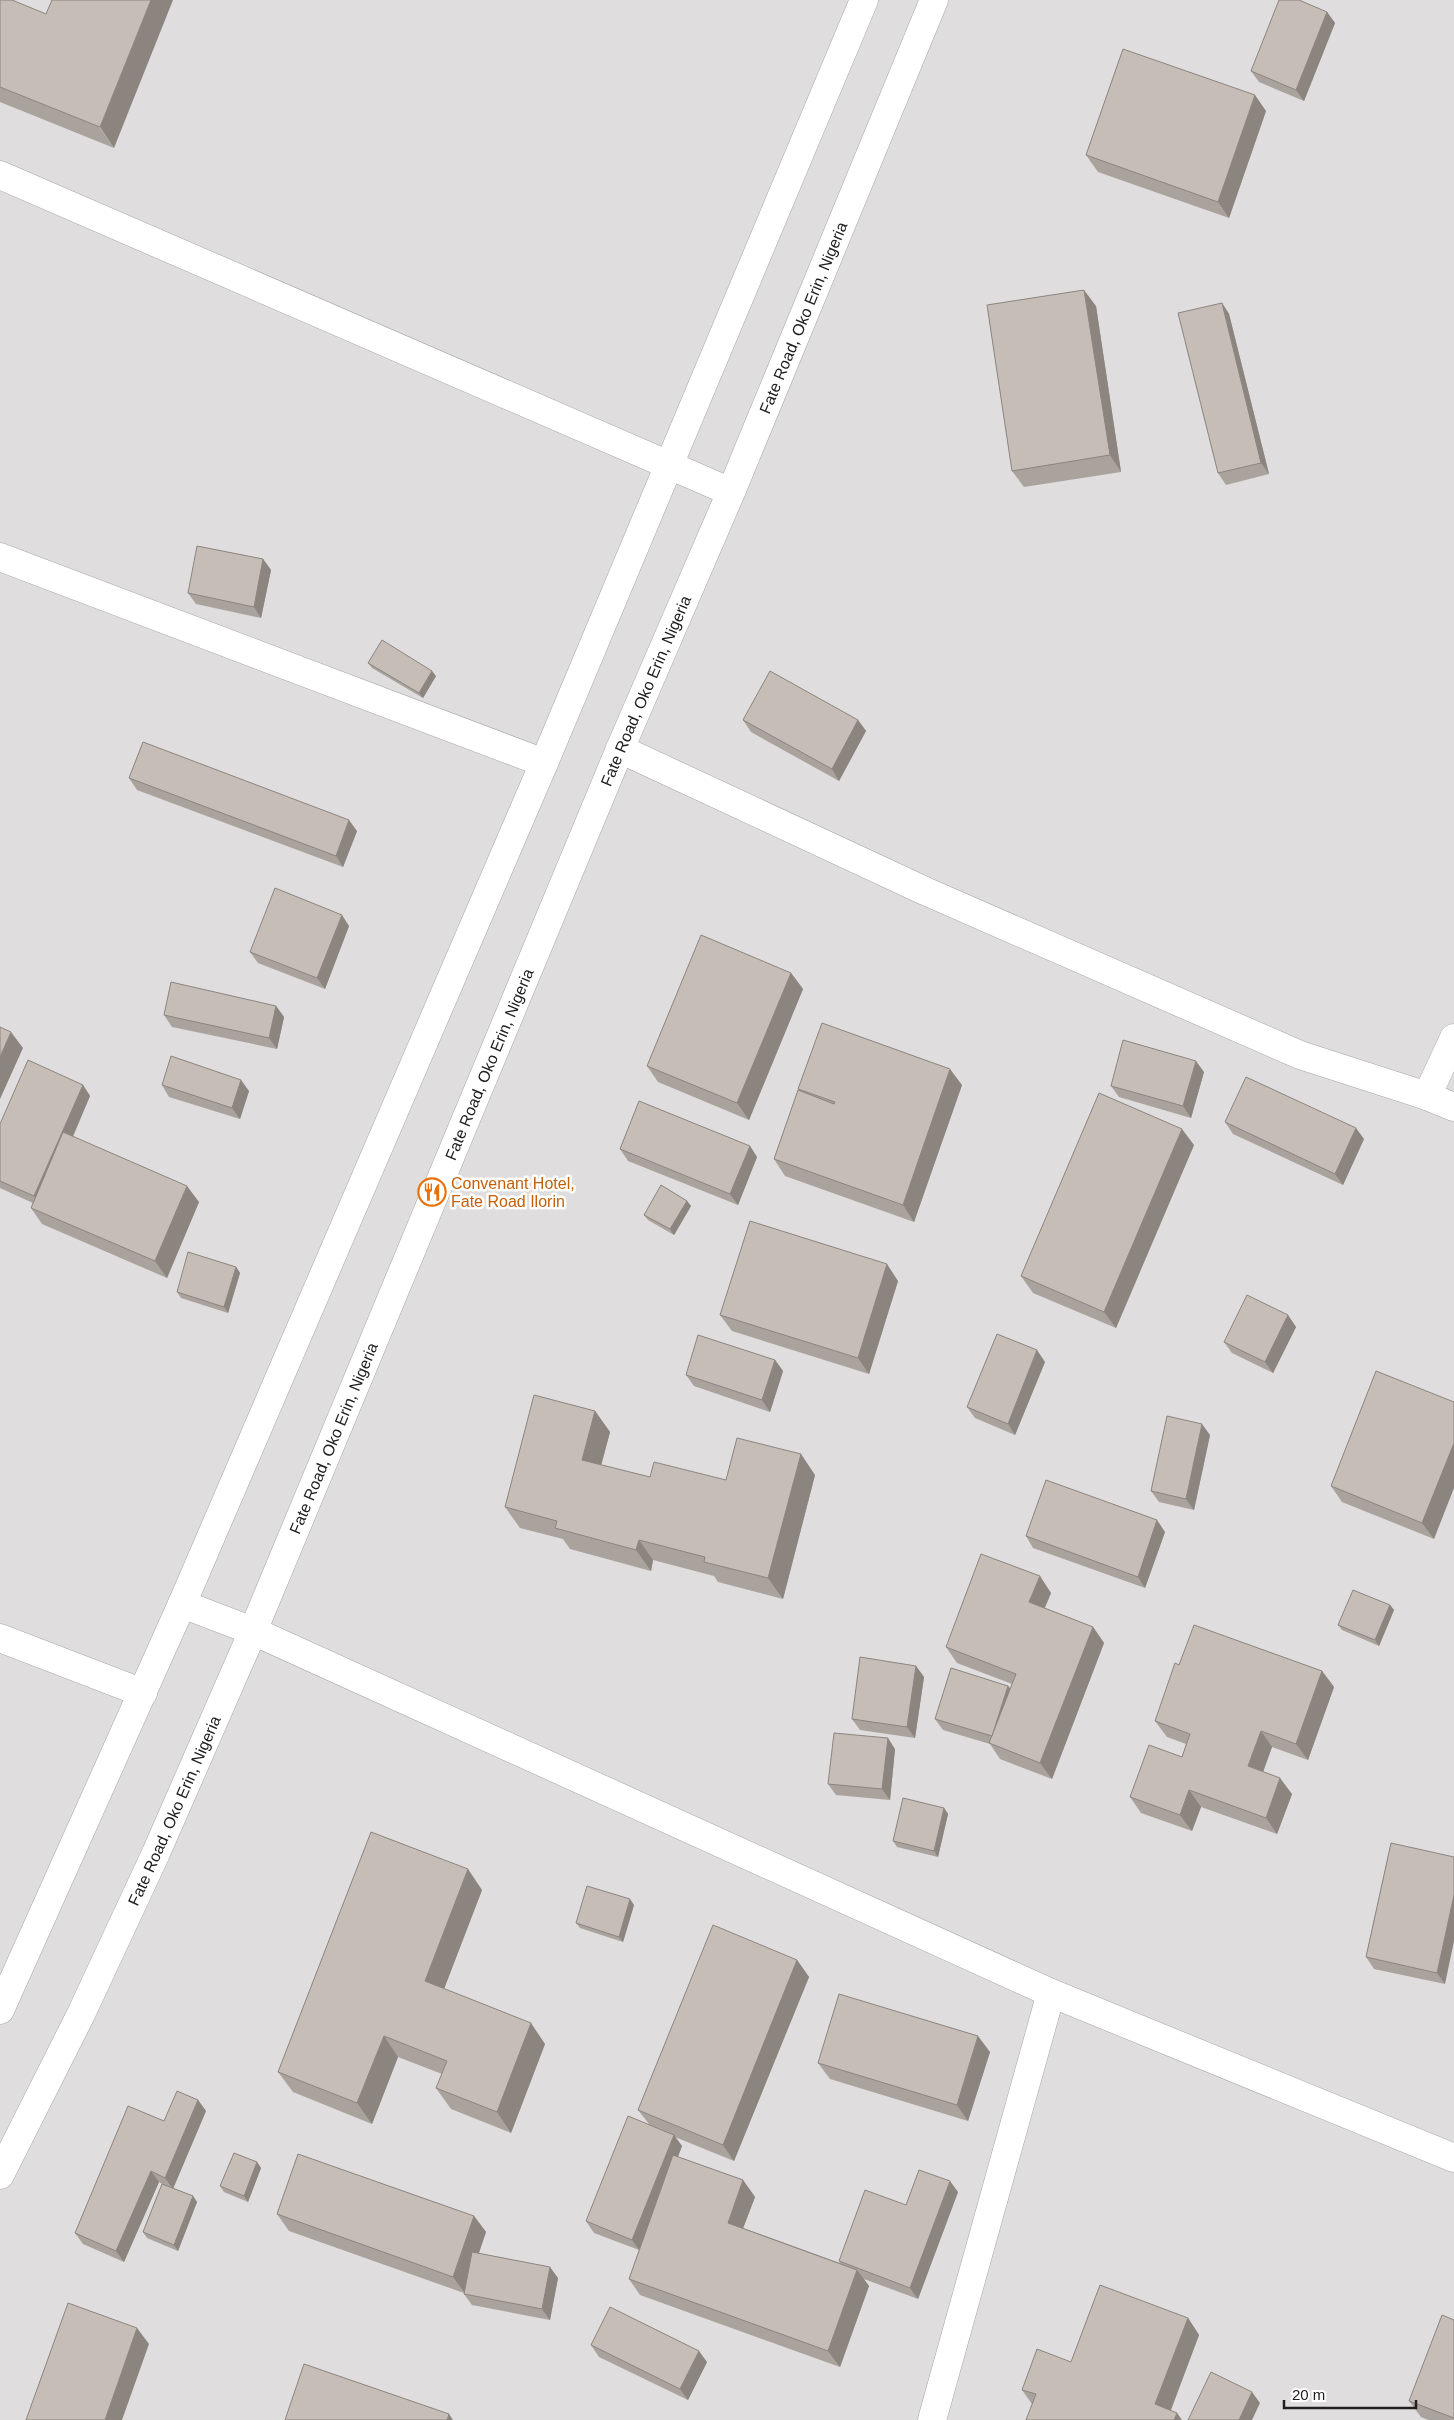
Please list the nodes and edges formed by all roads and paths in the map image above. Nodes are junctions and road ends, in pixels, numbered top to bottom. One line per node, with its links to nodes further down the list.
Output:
1 (864, 0): 4 (street)
2 (934, 0): 5 (street, Fate Road, Oko Erin, Nigeria)
3 (0, 175): 4 (street)
4 (667, 466): 5 (street); 8 (street)
5 (731, 492): 7 (street, Fate Road, Oko Erin, Nigeria)
6 (0, 557): 8 (street)
7 (620, 749): 10 (street); 13 (street, Fate Road, Oko Erin, Nigeria)
8 (544, 763): 12 (street)
9 (1454, 1038): 10 (street)
10 (1427, 1096): 11 (street)
11 (1454, 1107)
12 (182, 1604): 13 (street); 15 (street)
13 (253, 1631): 16 (street); 19 (street, Fate Road, Oko Erin, Nigeria)
14 (0, 1638): 15 (street)
15 (144, 1693): 17 (street)
16 (1051, 1993): 18 (street); 20 (street)
17 (0, 2010)
18 (1454, 2158)
19 (0, 2175)
20 (932, 2420)

